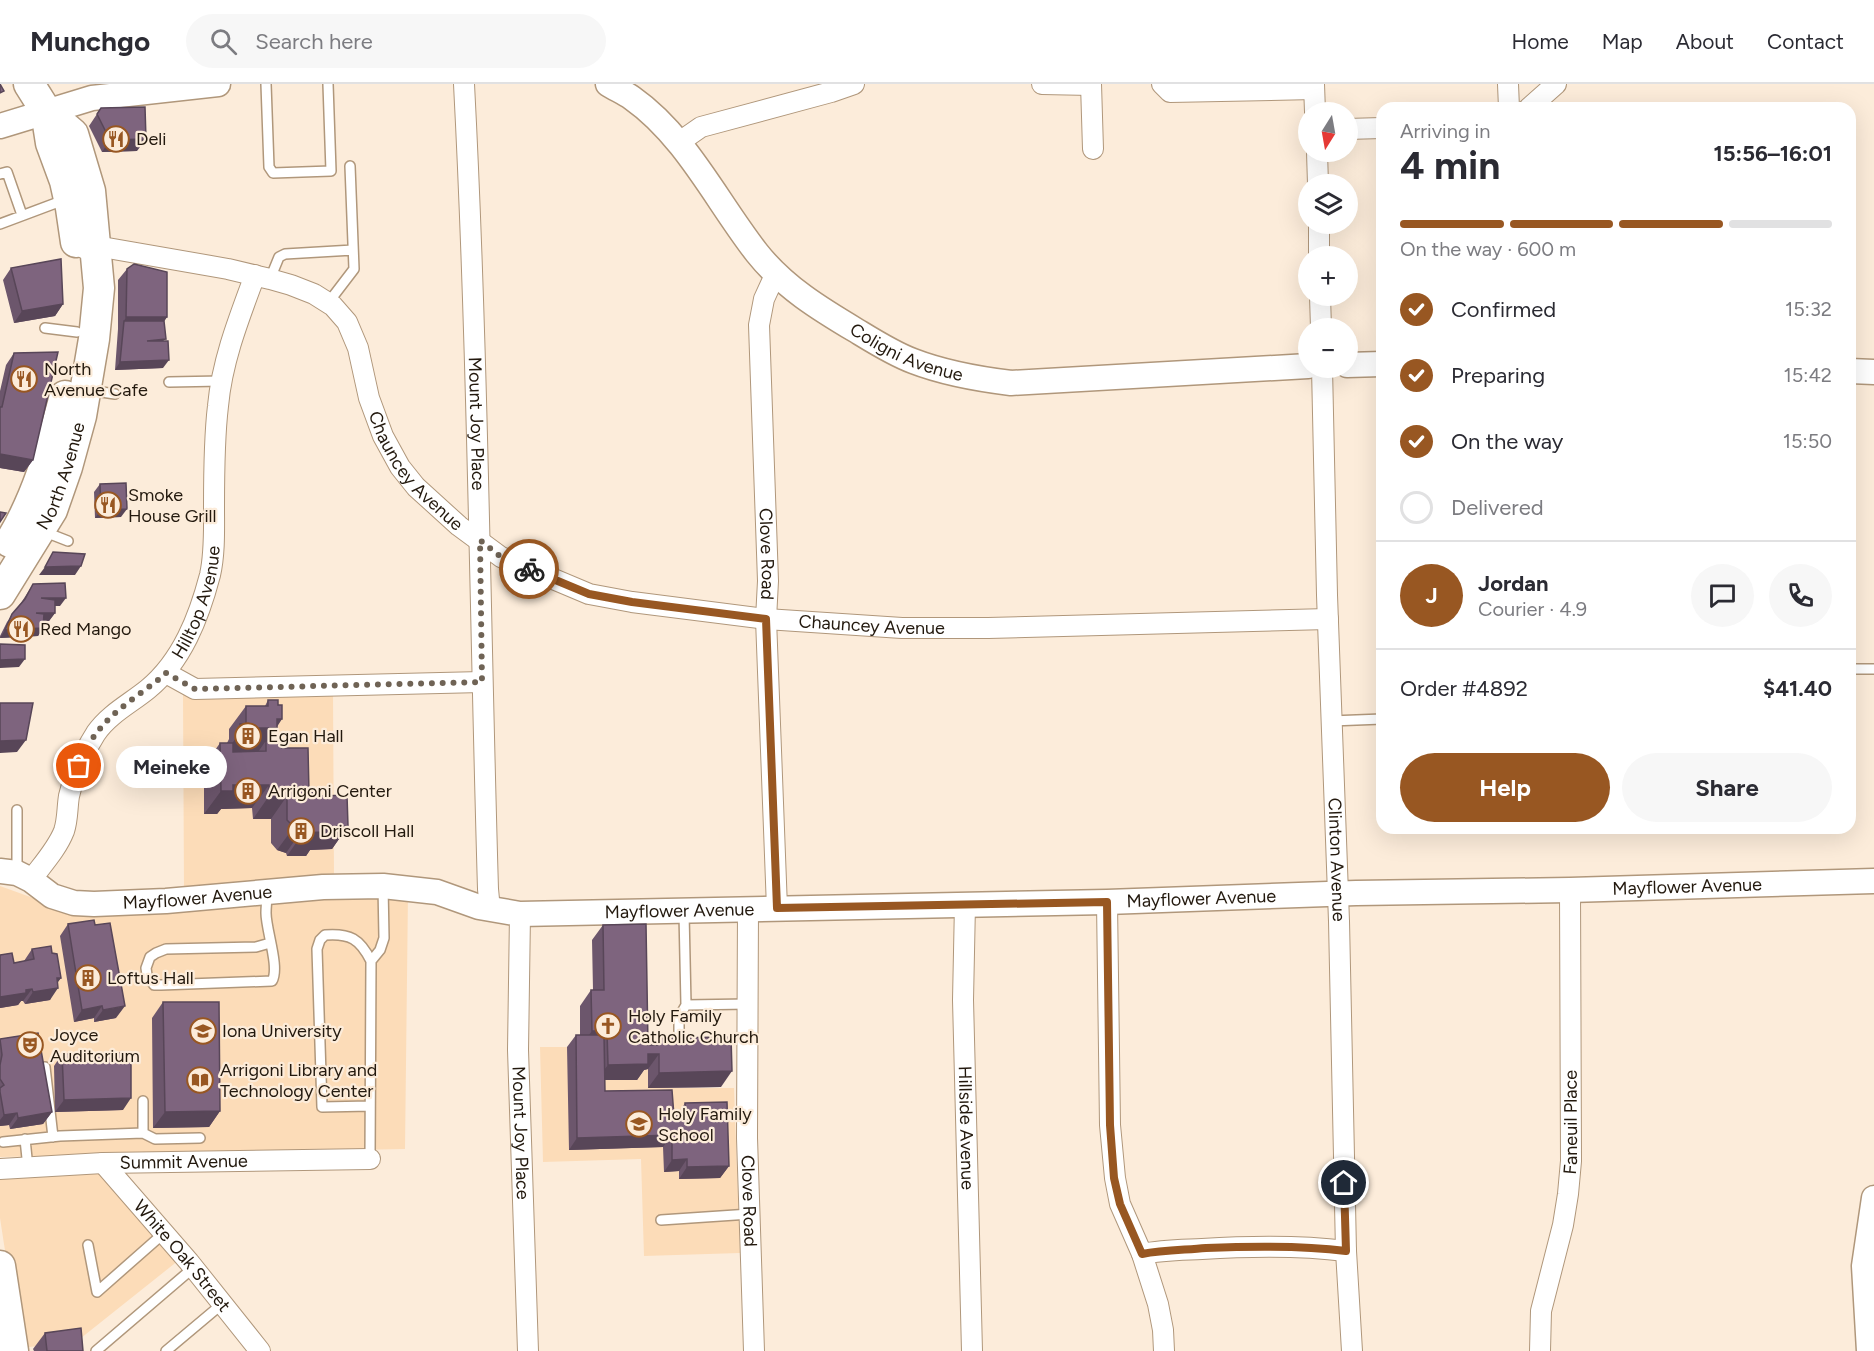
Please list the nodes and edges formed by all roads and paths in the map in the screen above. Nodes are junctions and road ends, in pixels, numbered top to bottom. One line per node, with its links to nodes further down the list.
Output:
1 (29, 84): 18 (main road, North Avenue)
2 (218, 84): 14 (street)
3 (266, 84): 4 (lane)
4 (328, 84)
5 (464, 84): 47 (street, Mount Joy Place)
6 (608, 84): 22 (street, Coligni Avenue)
7 (854, 84): 22 (street)
8 (1042, 84): 9 (street)
9 (1091, 84): 23 (street)
10 (1162, 84): 13 (street)
11 (1508, 84): 16 (street)
12 (1556, 84): 17 (street)
13 (1314, 86): 15 (street)
14 (152, 87): 18 (street)
15 (1315, 102)
16 (1509, 102)
17 (1536, 102)
18 (46, 111): 19 (street); 26 (main road, North Avenue); 29 (main road, North Avenue)
19 (0, 126)
20 (1376, 128): 21 (street)
21 (1358, 129)
22 (678, 143): 31 (street, Coligni Avenue)
23 (1093, 149)
24 (350, 166): 30 (lane)
25 (0, 174): 27 (lane)
26 (69, 198): 27 (lane); 29 (main road, North Avenue)
27 (22, 215): 28 (lane)
28 (0, 224)
29 (86, 247): 32 (street, Chauncey Avenue); 35 (main road, North Avenue); 44 (main road, North Avenue)
30 (353, 250): 32 (lane); 33 (lane)
31 (775, 274): 38 (street, Coligni Avenue); 51 (street, Clove Road)
32 (262, 277): 33 (street, Chauncey Avenue); 42 (street, Hilltop Avenue)
33 (328, 303): 47 (street, Chauncey Avenue)
34 (45, 328): 35 (lane)
35 (77, 332): 49 (main road, North Avenue)
36 (1376, 364): 37 (street)
37 (1358, 365)
38 (1298, 367)
39 (1856, 371): 40 (street)
40 (1874, 372)
41 (1322, 378): 52 (street, Clinton Avenue)
42 (222, 381): 43 (lane); 55 (street, Hilltop Avenue)
43 (170, 382)
44 (85, 389): 45 (lane); 46 (main road, North Avenue)
45 (115, 394)
46 (40, 530): 48 (lane); 50 (main road, North Avenue)
47 (480, 540): 51 (street, Chauncey Avenue); 56 (street, Mount Joy Place)
48 (68, 541)
49 (0, 558)
50 (0, 594)
51 (766, 619): 52 (street, Chauncey Avenue); 68 (street, Clove Road)
52 (1328, 619): 58 (street, Clinton Avenue)
53 (1856, 669): 54 (lane)
54 (1874, 669)
55 (166, 673): 56 (street); 60 (street, Hilltop Avenue)
56 (482, 682): 70 (street, Mount Joy Place)
57 (1376, 719): 58 (lane)
58 (1331, 721): 65 (street, Clinton Avenue)
59 (17, 810): 60 (lane)
60 (16, 875): 64 (street, Mayflower Avenue)
61 (1874, 881): 63 (street, Mayflower Avenue)
62 (383, 886): 64 (street, Mayflower Avenue); 70 (street, Mayflower Avenue); 74 (lane)
63 (1570, 890): 65 (street, Mayflower Avenue); 109 (street, Faneuil Place)
64 (267, 891): 73 (lane)
65 (1338, 893): 66 (street, Mayflower Avenue); 95 (street, Clinton Avenue)
66 (1107, 902): 67 (street, Mayflower Avenue); 96 (street)
67 (965, 904): 68 (street, Mayflower Avenue); 106 (street, Hillside Avenue)
68 (777, 908): 69 (street, Mayflower Avenue)
69 (748, 909): 71 (street, Mayflower Avenue); 75 (street, Clove Road)
70 (490, 910): 72 (street, Mayflower Avenue)
71 (684, 910): 72 (street, Mayflower Avenue); 76 (lane)
72 (520, 914): 104 (street, Mount Joy Place)
73 (270, 943): 73 (lane)
74 (371, 961): 80 (lane); 80 (lane)
75 (748, 1004): 76 (lane); 91 (street, Clove Road)
76 (686, 1005): 77 (lane)
77 (678, 1037)
78 (45, 1068): 82 (lane)
79 (143, 1101): 81 (lane)
80 (370, 1106): 86 (lane)
81 (143, 1133): 82 (lane); 83 (lane)
82 (53, 1137): 84 (lane)
83 (200, 1138)
84 (25, 1140): 85 (lane); 88 (lane)
85 (3, 1142)
86 (370, 1159): 87 (street, Summit Avenue)
87 (102, 1163): 88 (street, Summit Avenue); 93 (street, White Oak Street)
88 (28, 1168): 89 (street, Summit Avenue)
89 (0, 1169)
90 (1874, 1198): 110 (street)
91 (750, 1214): 92 (lane); 105 (street, Clove Road)
92 (661, 1220)
93 (164, 1233): 94 (lane); 98 (street, White Oak Street)
94 (88, 1245)
95 (1346, 1251): 96 (street); 108 (street, Clinton Avenue)
96 (1142, 1254): 107 (street)
97 (0, 1266): 100 (main road)
98 (193, 1268): 99 (street, White Oak Street); 101 (lane)
99 (222, 1304): 102 (lane); 103 (street, White Oak Street)
100 (13, 1351)
101 (96, 1351)
102 (166, 1351)
103 (260, 1351)
104 (528, 1351)
105 (754, 1351)
106 (972, 1351)
107 (1164, 1351)
108 (1352, 1351)
109 (1540, 1351)
110 (1869, 1351)

